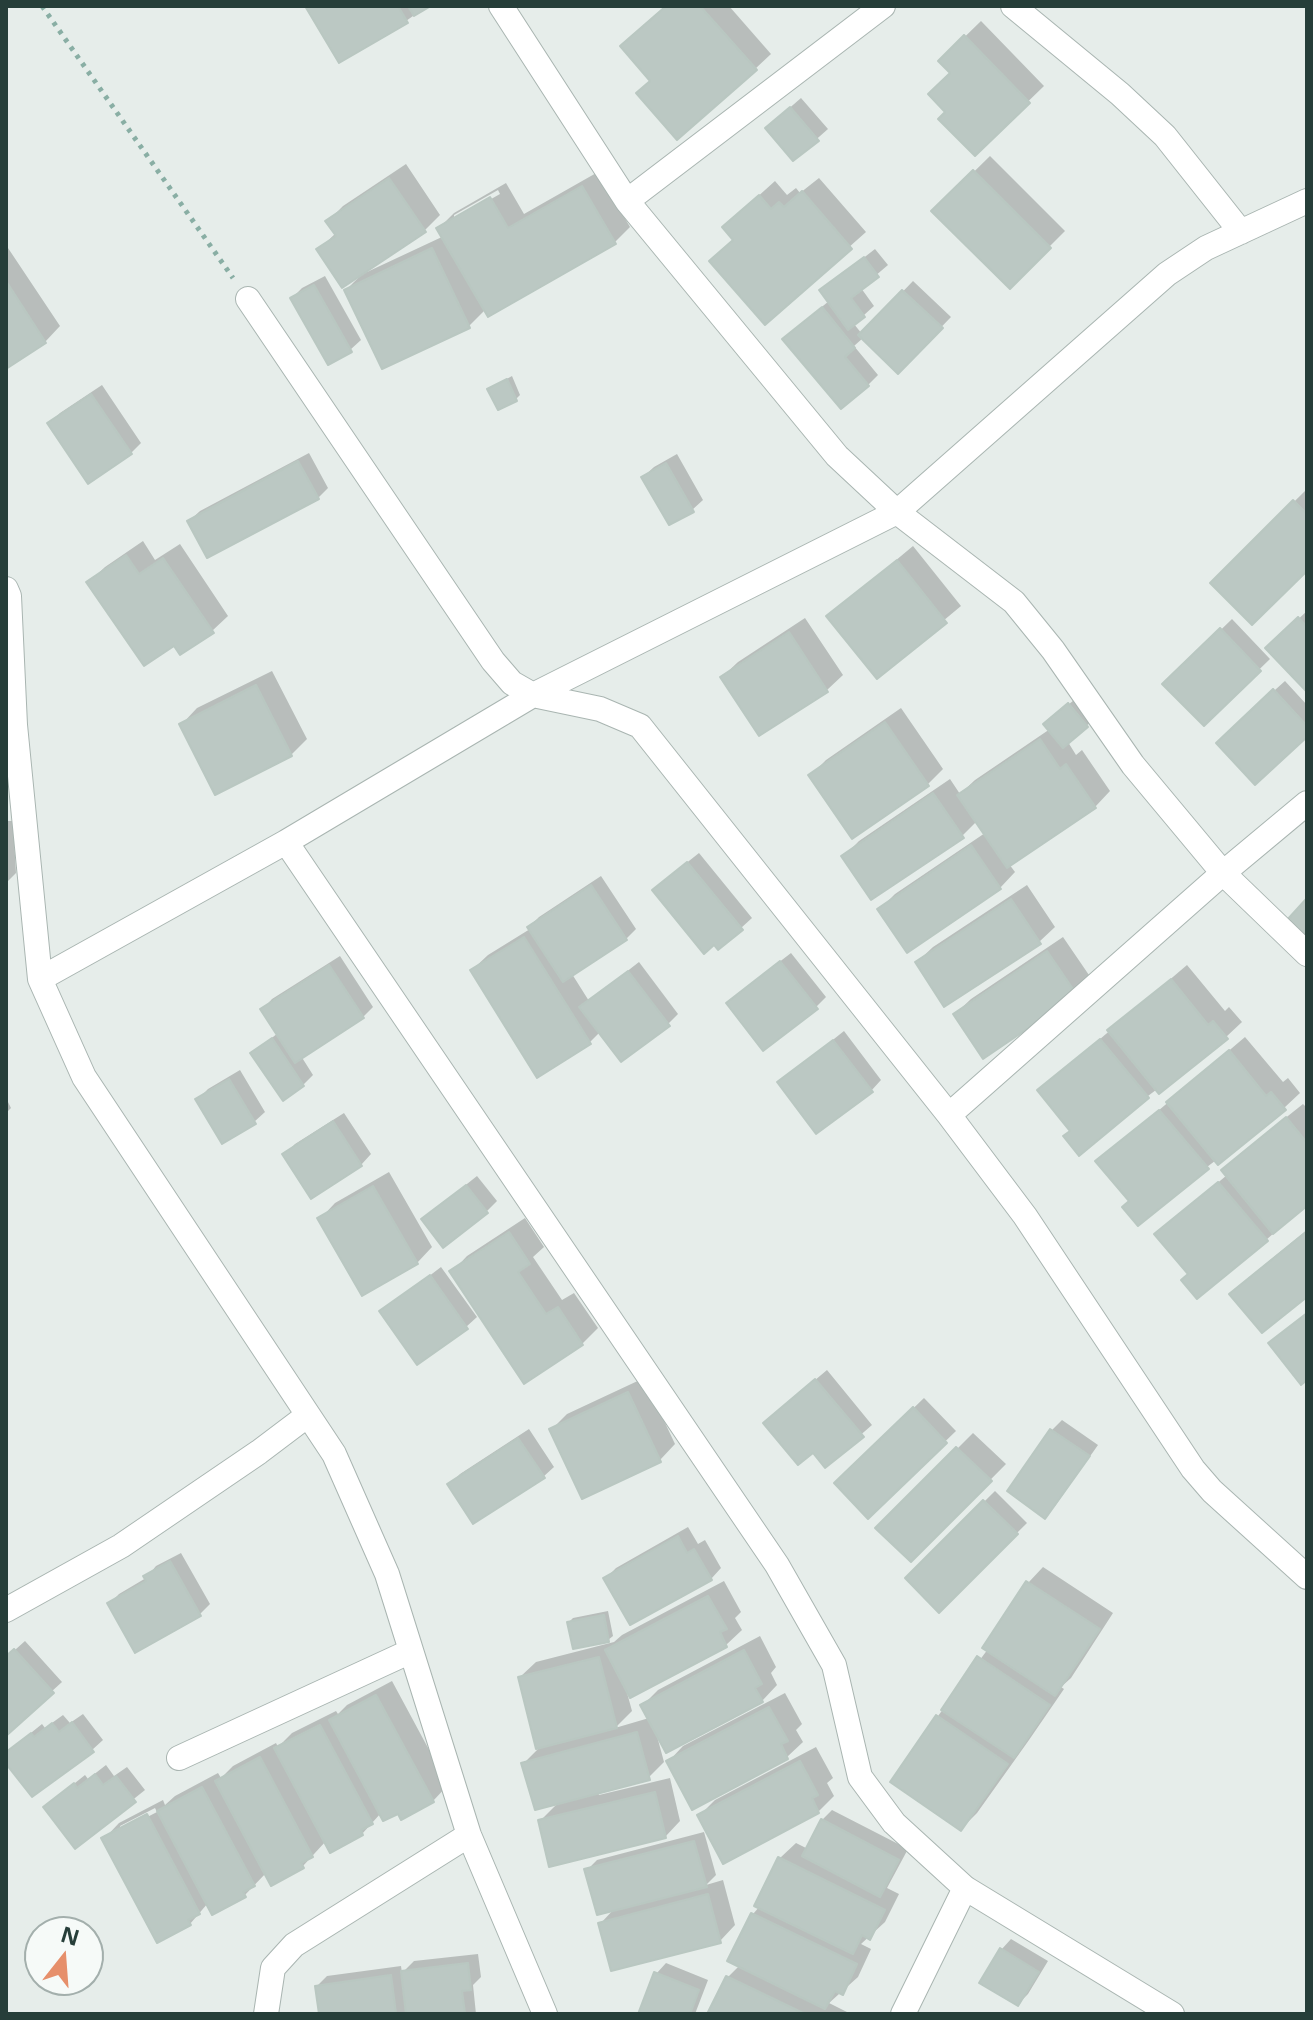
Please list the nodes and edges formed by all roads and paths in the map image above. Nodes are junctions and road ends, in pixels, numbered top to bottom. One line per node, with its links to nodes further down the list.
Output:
1 (42, 6): 8 (path)
2 (501, 6): 5 (street)
3 (883, 6): 5 (street)
4 (1013, 6): 7 (street)
5 (627, 201): 9 (street)
6 (1307, 201): 7 (street)
7 (1241, 232): 9 (street)
8 (248, 299): 11 (street)
9 (897, 512): 11 (street); 14 (street)
10 (6, 589): 16 (street)
11 (533, 695): 13 (street); 17 (street)
12 (1307, 803): 14 (street)
13 (286, 842): 16 (street); 24 (street)
14 (1223, 873): 15 (street); 17 (street)
15 (1307, 954)
16 (40, 979): 18 (street)
17 (949, 1115): 19 (street)
18 (308, 1415): 20 (street); 21 (street)
19 (1307, 1577)
20 (6, 1610)
21 (411, 1651): 22 (street); 23 (street)
22 (179, 1758)
23 (469, 1835): 25 (street); 26 (street)
24 (965, 1888): 27 (street); 28 (street)
25 (266, 2014)
26 (545, 2014)
27 (903, 2014)
28 (1172, 2014)

